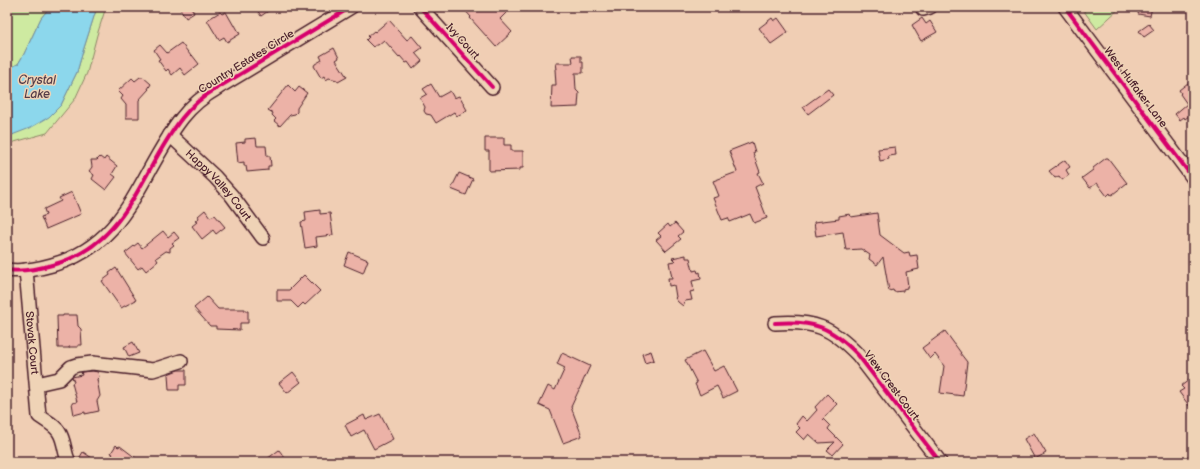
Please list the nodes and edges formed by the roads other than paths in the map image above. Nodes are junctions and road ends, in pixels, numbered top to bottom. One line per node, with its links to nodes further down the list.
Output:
1 (351, 7): 5 (street, Country Estates Circle)
2 (420, 7): 4 (street, Ivy Court)
3 (1065, 7): 6 (street, West Huffaker Lane)
4 (492, 87)
5 (170, 135): 7 (street, Happy Valley Court); 9 (street, Country Estates Circle)
6 (1193, 178)
7 (263, 238)
8 (7, 270): 9 (street, Country Estates Circle)
9 (26, 270): 12 (street, Stovak Court)
10 (775, 323): 14 (street, View Crest Court)
11 (181, 361): 12 (street)
12 (36, 384): 13 (street, Stovak Court)
13 (69, 462)
14 (940, 462)

